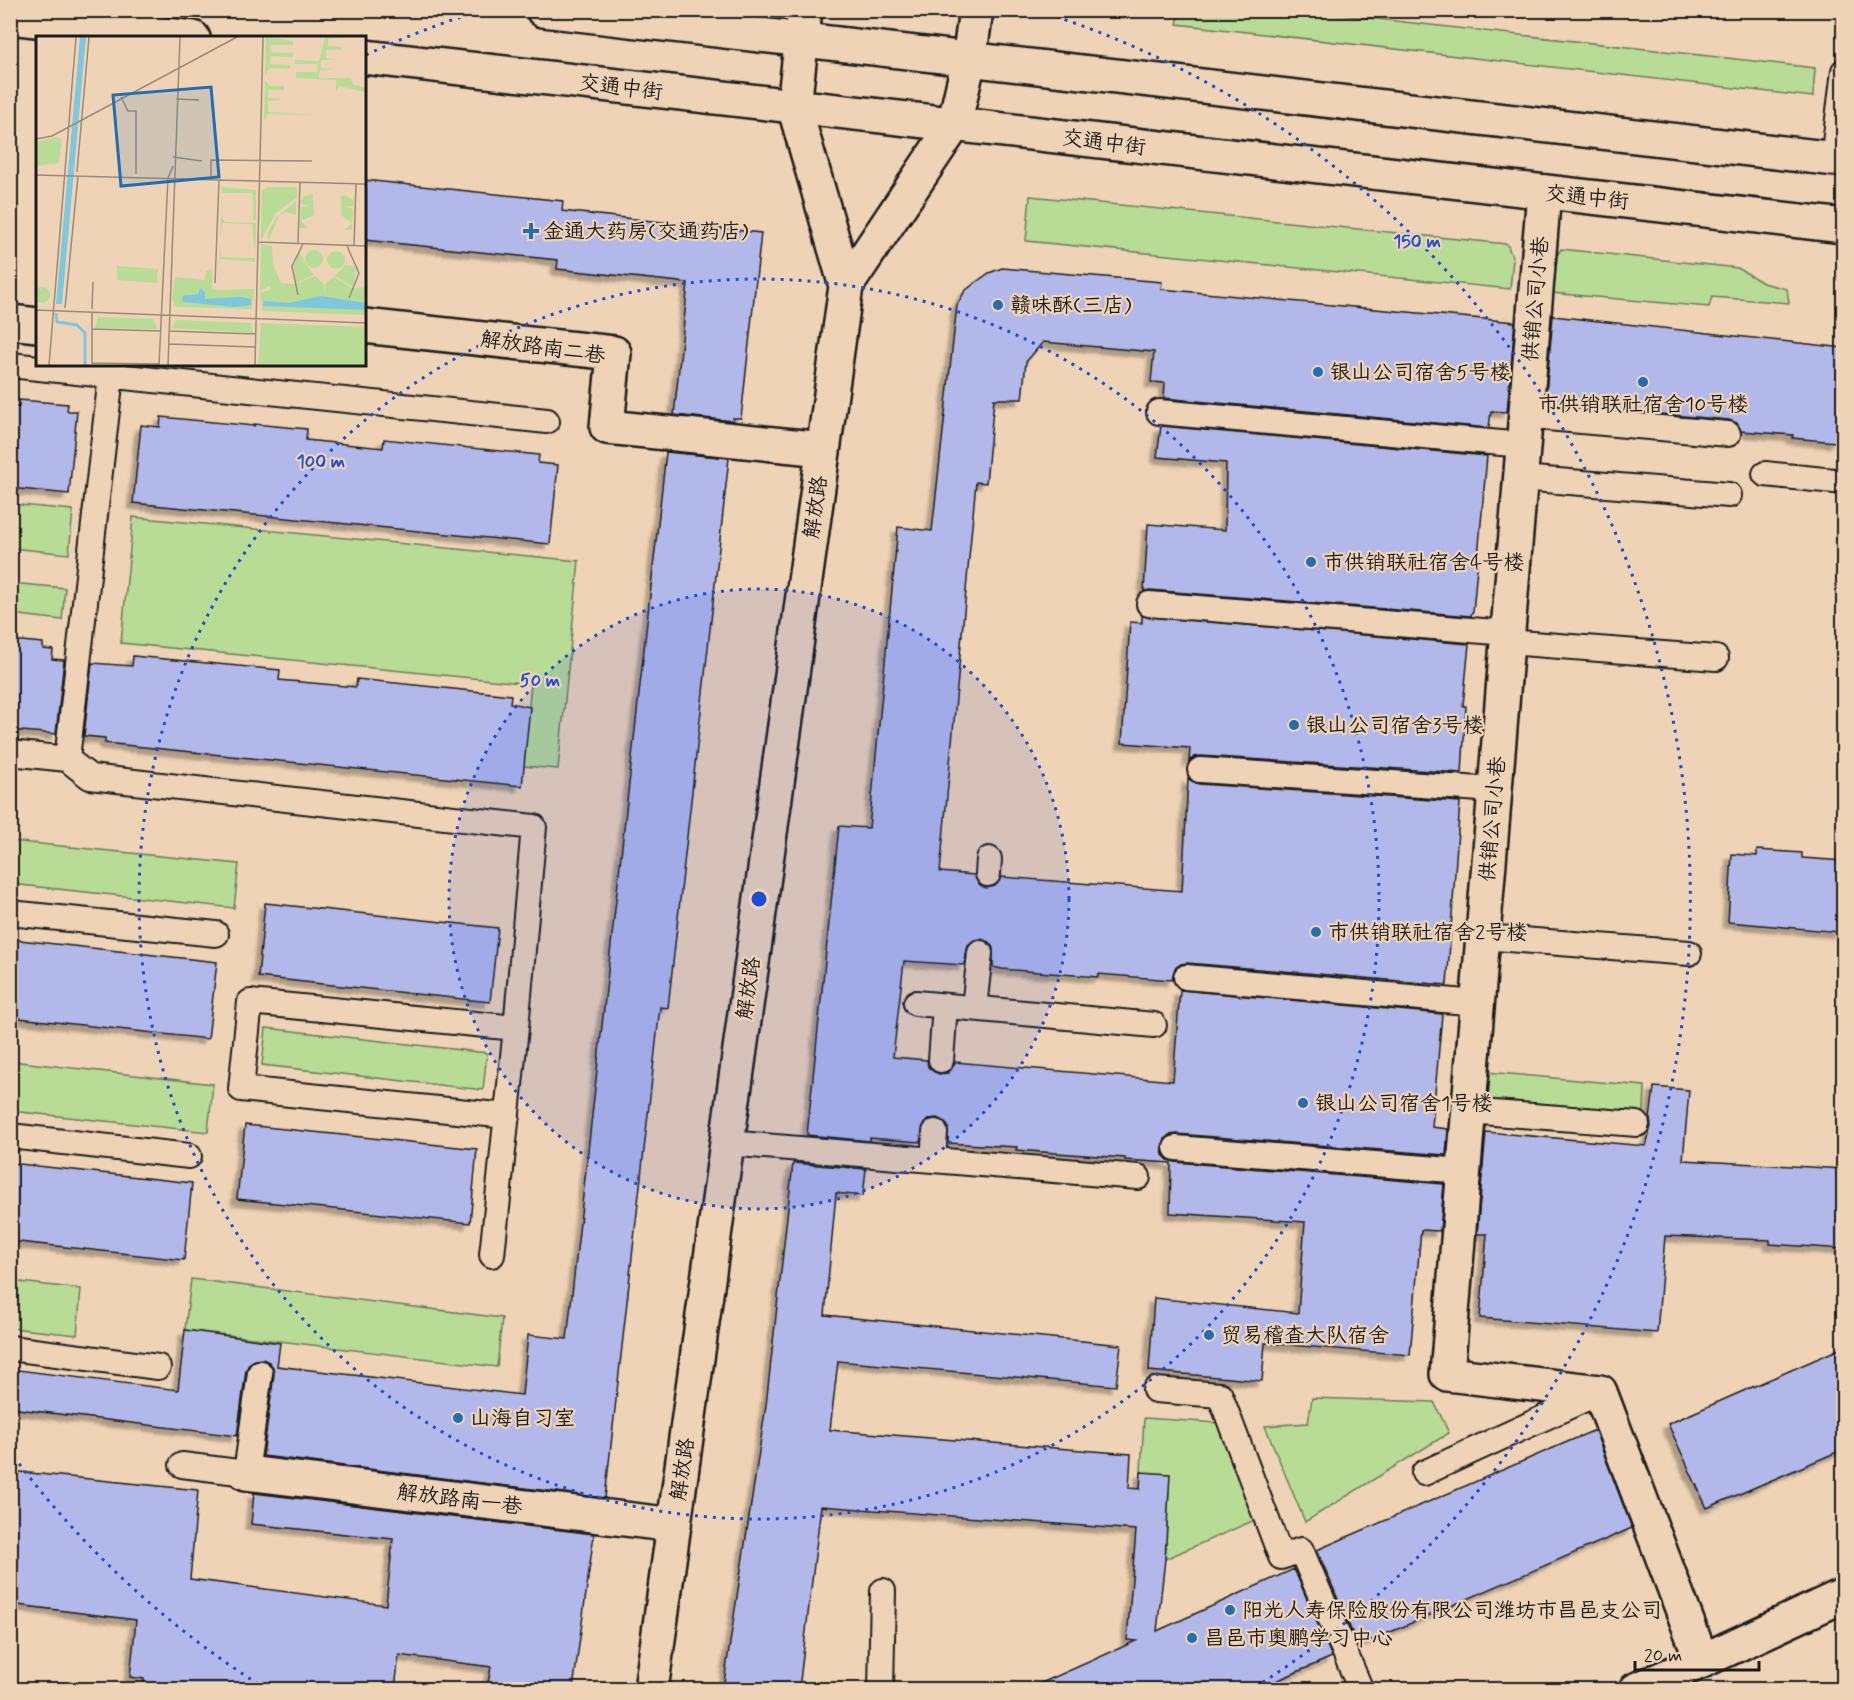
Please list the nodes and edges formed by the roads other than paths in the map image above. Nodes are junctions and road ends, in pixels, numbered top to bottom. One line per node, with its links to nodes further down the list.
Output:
1 (543, 10): 4 (street)
2 (976, 10): 7 (street, 解放路)
3 (10, 17): 5 (street)
4 (803, 25): 7 (street); 9 (street, 解放路)
5 (160, 36)
6 (366, 57): 9 (street, 交通中街)
7 (969, 60): 10 (street, 解放路); 11 (street)
8 (1844, 72): 11 (lane)
9 (794, 106): 10 (street, 交通中街); 14 (street, 解放路)
10 (954, 124): 12 (street, 交通中街); 14 (street, 解放路)
11 (1838, 159)
12 (1544, 192): 13 (street, 交通中街); 22 (street, 供销公司小巷)
13 (1844, 226)
14 (846, 286): 24 (street, 解放路)
15 (10, 322): 16 (street)
16 (36, 325)
17 (366, 326): 24 (street, 解放路南二巷)
18 (10, 365): 19 (lane)
19 (113, 370): 21 (lane); 33 (lane)
20 (1159, 412): 22 (lane)
21 (547, 421)
22 (1524, 431): 23 (lane); 26 (street, 供销公司小巷)
23 (1728, 434)
24 (823, 449): 54 (street, 解放路)
25 (1765, 474): 27 (lane)
26 (1521, 478): 28 (lane); 30 (street, 供销公司小巷)
27 (1844, 482)
28 (1729, 495)
29 (1149, 604): 30 (lane)
30 (1508, 637): 31 (lane); 35 (street, 供销公司小巷)
31 (1716, 658)
32 (10, 753): 33 (lane)
33 (67, 759): 47 (lane)
34 (1200, 770): 35 (lane)
35 (1495, 790): 38 (street, 供销公司小巷)
36 (10, 913): 37 (lane)
37 (216, 934)
38 (1483, 937): 40 (lane); 42 (street, 供销公司小巷)
39 (980, 953): 45 (lane)
40 (1689, 953)
41 (1186, 977): 42 (lane)
42 (1478, 1002): 49 (street, 供销公司小巷)
43 (916, 1003): 44 (lane)
44 (945, 1006): 45 (lane); 48 (lane)
45 (974, 1008): 46 (lane)
46 (1154, 1025)
47 (516, 1028): 50 (lane); 50 (lane)
48 (941, 1060)
49 (1468, 1111): 51 (lane); 58 (street, 供销公司小巷)
50 (507, 1116): 60 (lane)
51 (1637, 1124)
52 (935, 1132): 57 (lane)
53 (10, 1136): 56 (lane)
54 (727, 1143): 57 (lane); 69 (street, 解放路)
55 (1176, 1148): 58 (lane)
56 (189, 1156)
57 (933, 1160): 59 (lane)
58 (1463, 1171): 65 (street, 供销公司小巷)
59 (1138, 1177)
60 (492, 1255)
61 (10, 1348): 62 (lane)
62 (159, 1367)
63 (260, 1373): 67 (lane)
64 (1155, 1390): 75 (lane)
65 (1600, 1392): 68 (lane); 72 (street)
66 (182, 1465): 67 (lane)
67 (246, 1473): 69 (street, 解放路南一巷)
68 (1424, 1473)
69 (674, 1525): 73 (street, 解放路)
70 (883, 1591): 74 (lane)
71 (1844, 1595): 72 (street)
72 (1702, 1661): 76 (street)
73 (651, 1689)
74 (881, 1689)
75 (1361, 1689)
76 (1636, 1689)

